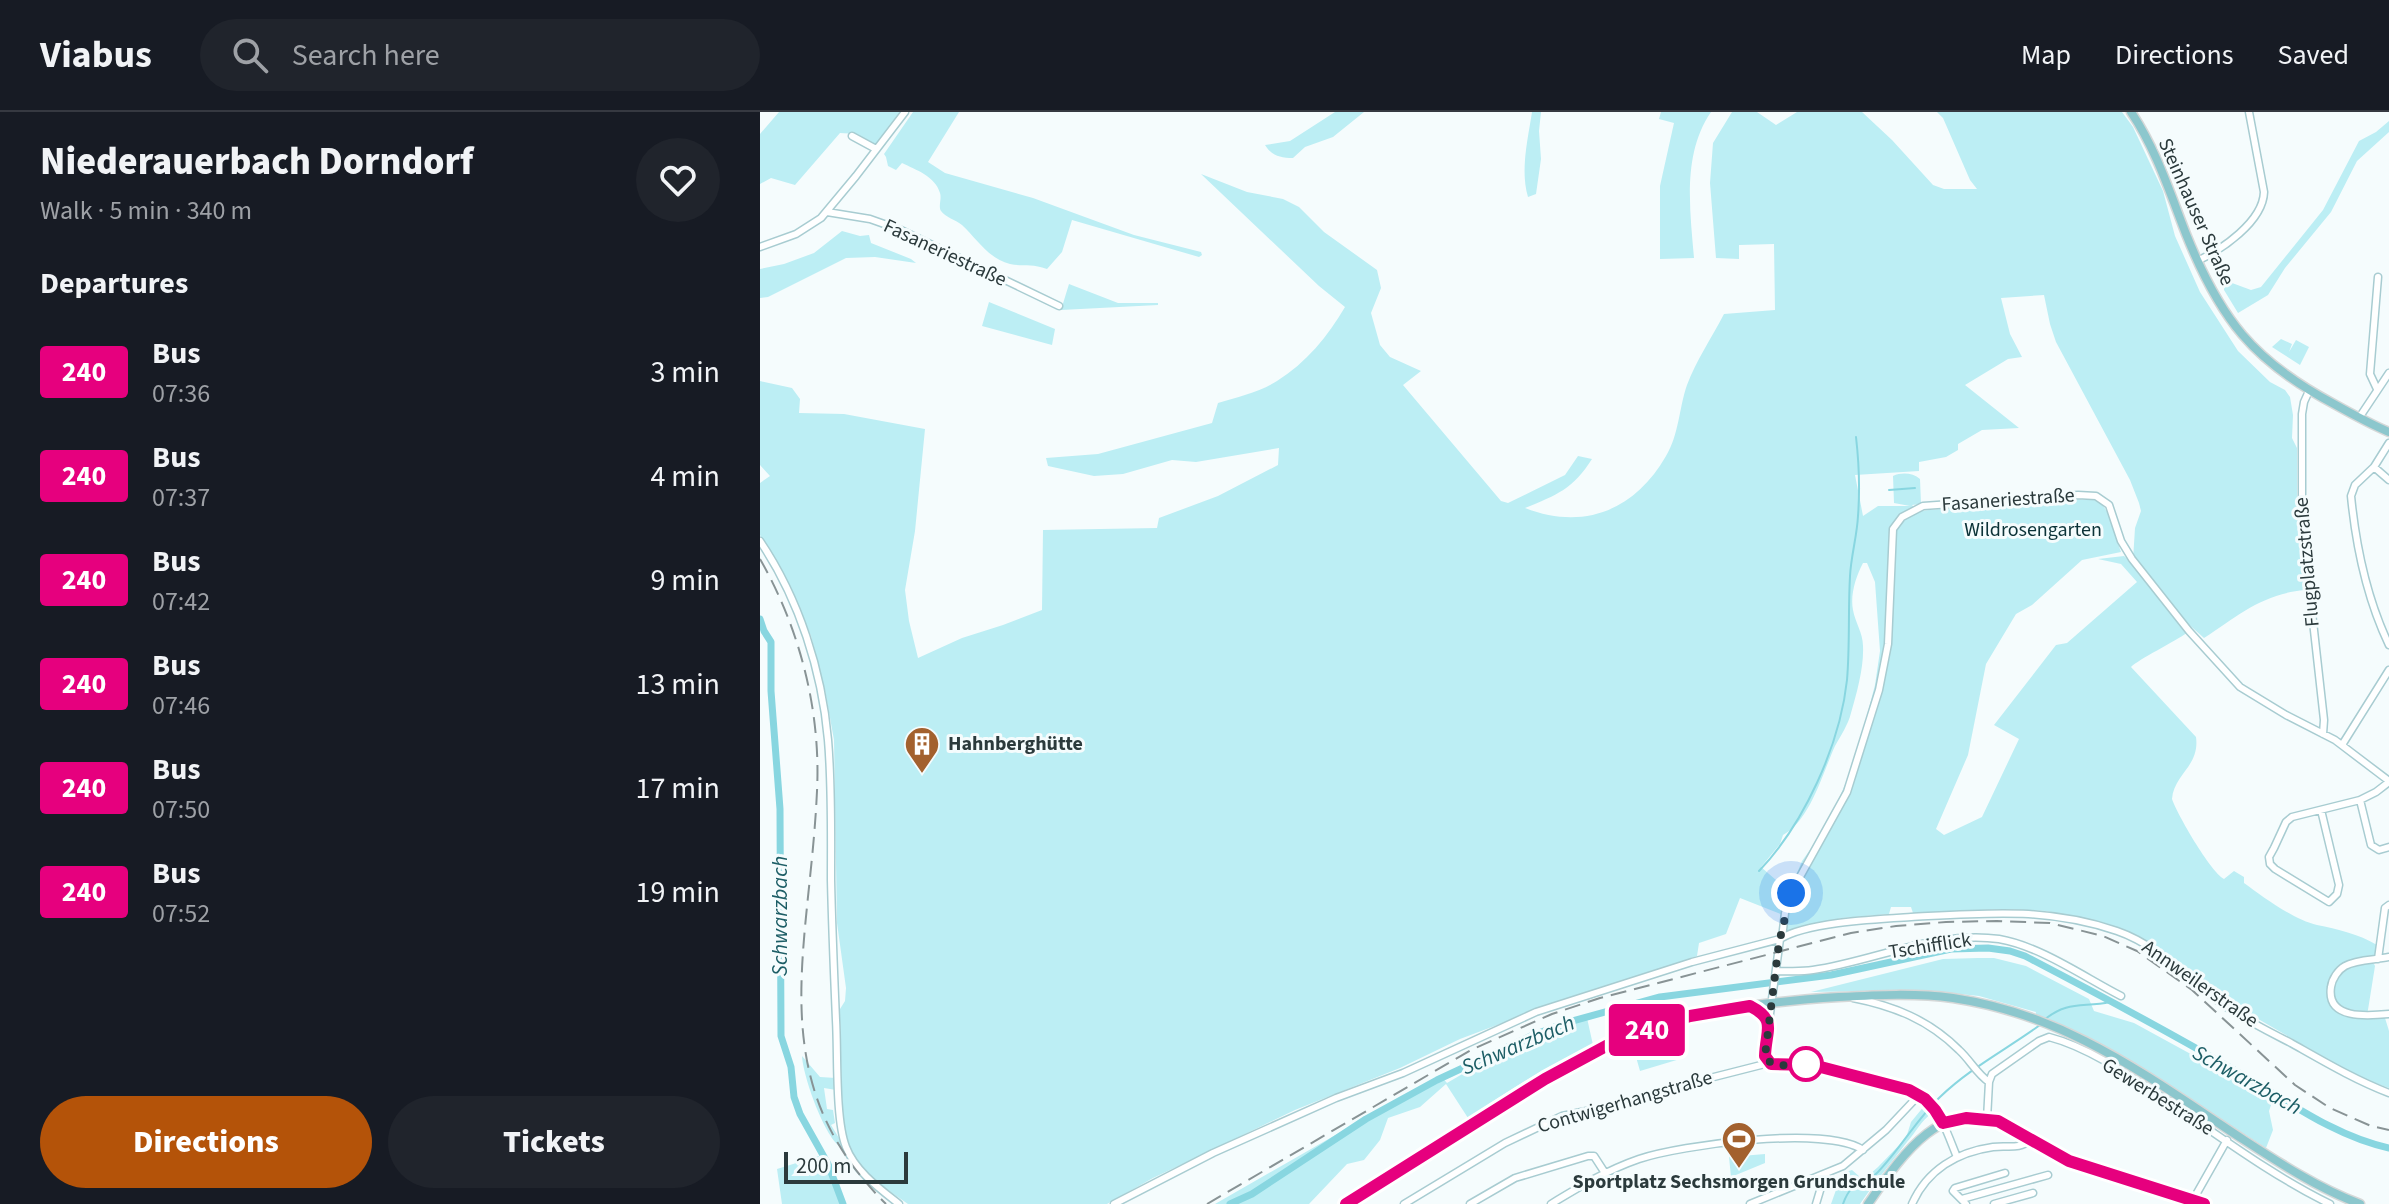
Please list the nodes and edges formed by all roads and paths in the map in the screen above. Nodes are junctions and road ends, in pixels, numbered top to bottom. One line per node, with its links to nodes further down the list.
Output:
1 (905, 112): 5 (street)
2 (2131, 112): 8 (main road, Steinhauser Straße)
3 (2249, 112): 8 (street)
4 (852, 136): 5 (street)
5 (876, 149): 6 (street)
6 (827, 212): 7 (street); 10 (street, Fasaneriestraße)
7 (760, 247)
8 (2197, 261): 13 (main road, Steinhauser Straße)
9 (2378, 277): 12 (street)
10 (1059, 306)
11 (2389, 373): 12 (street)
12 (2377, 389): 14 (street)
13 (2309, 391): 14 (main road, Steinhauser Straße); 22 (street, Flugplatzstraße)
14 (2359, 418): 15 (main road, Steinhauser Straße)
15 (2389, 432)
16 (2389, 443): 17 (street)
17 (2374, 467): 18 (street); 20 (street)
18 (2389, 480)
19 (760, 541): 57 (street)
20 (2388, 642)
21 (2389, 670): 23 (street)
22 (2323, 734): 23 (street, Fasaneriestraße); 30 (street, Fasaneriestraße)
23 (2342, 745): 24 (street, Fasaneriestraße)
24 (2389, 781): 25 (street)
25 (2360, 800): 26 (street); 27 (street)
26 (2321, 810): 26 (street)
27 (2389, 847)
28 (2389, 905): 32 (street)
29 (1903, 917): 30 (street, Tschifflick); 42 (street, Annweilerstraße)
30 (1781, 938): 33 (street); 58 (street, Tschifflick)
31 (2389, 957): 32 (street)
32 (2378, 959): 38 (street)
33 (1776, 973): 34 (street, Tschifflick); 36 (street)
34 (2121, 996)
35 (1844, 997): 36 (main road); 41 (street); 70 (main road)
36 (1772, 1002): 37 (main road); 39 (street)
37 (1750, 1006): 39 (main road); 59 (main road)
38 (2389, 1014)
39 (1769, 1021): 40 (street)
40 (1767, 1061): 43 (street); 60 (street, Contwigerhangstraße)
41 (1989, 1082): 44 (street); 47 (street, Gewerbestraße)
42 (2389, 1093)
43 (1920, 1094): 45 (street); 48 (street)
44 (1987, 1119): 45 (main road); 46 (main road)
45 (1943, 1123): 49 (street); 65 (main road)
46 (2030, 1140): 49 (street); 55 (main road)
47 (2227, 1140): 55 (street); 69 (street, Gewerbestraße)
48 (1863, 1150): 50 (street); 52 (street)
49 (1957, 1157): 66 (street)
50 (1605, 1173): 61 (street); 62 (street)
51 (2005, 1173): 56 (street)
52 (1825, 1174): 63 (street); 64 (street)
53 (2048, 1175): 56 (street)
54 (2033, 1193): 67 (street)
55 (2193, 1200): 68 (main road)
56 (1964, 1201)
57 (899, 1204)
58 (1114, 1204)
59 (1346, 1204)
60 (1404, 1204)
61 (1470, 1204)
62 (1551, 1204)
63 (1750, 1204)
64 (1816, 1204)
65 (1868, 1204)
66 (1912, 1204)
67 (1994, 1204)
68 (2204, 1204)
69 (2330, 1204)
70 (2360, 1204)

